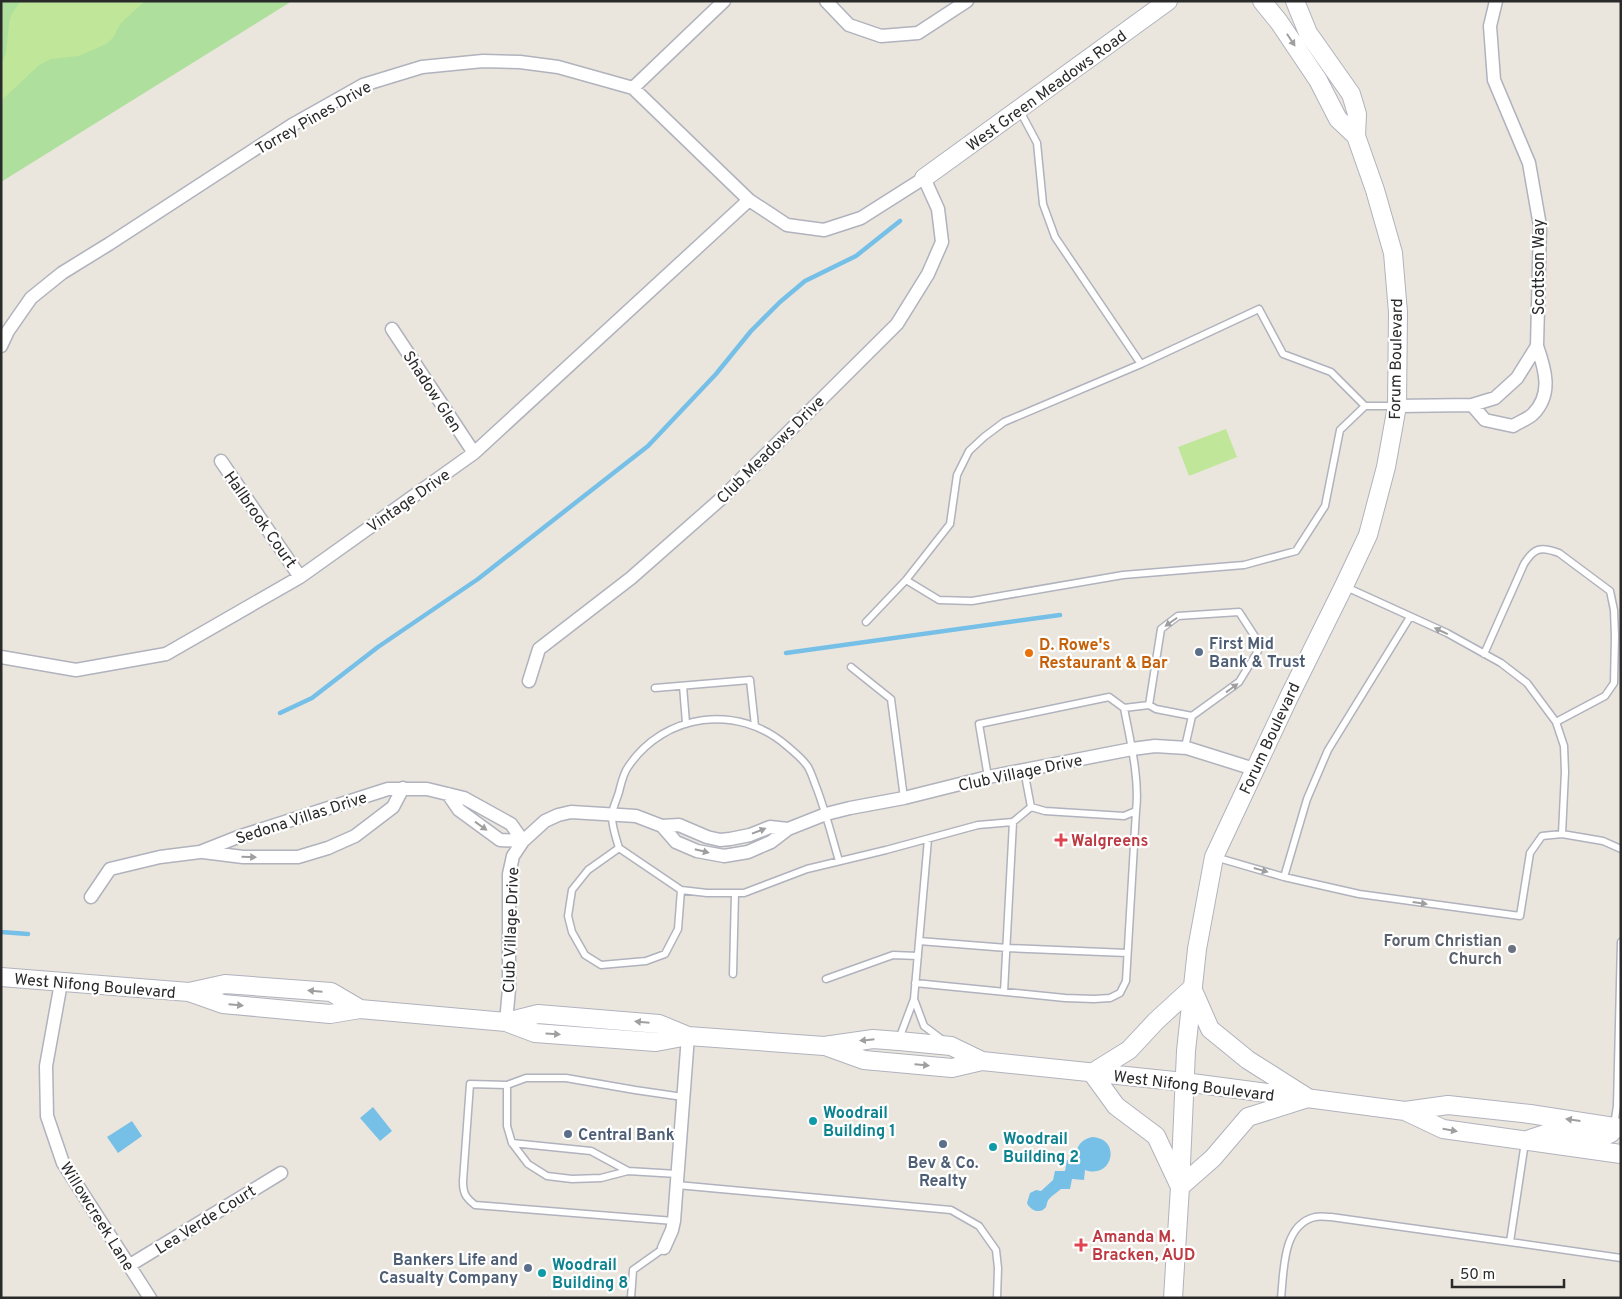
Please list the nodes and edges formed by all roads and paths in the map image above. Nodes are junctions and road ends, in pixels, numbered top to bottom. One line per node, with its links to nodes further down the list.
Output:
1 (724, 1): 8 (street)
2 (826, 1): 3 (street)
3 (967, 1)
4 (1168, 1): 9 (main road, West Green Meadows Road)
5 (1262, 1): 10 (main road, Forum Boulevard, one-way to 10)
6 (1295, 1): 10 (main road, Forum Boulevard)
7 (1496, 1): 15 (street, Scottson Way)
8 (633, 88): 12 (street, Torrey Pines Drive); 14 (street, Torrey Pines Drive)
9 (1019, 110): 11 (main road, West Green Meadows Road); 16 (lane)
10 (1356, 136): 19 (main road, Forum Boulevard)
11 (924, 178): 12 (street, Torrey Pines Drive); 30 (street, Club Meadows Drive)
12 (749, 200): 20 (street, Vintage Drive)
13 (392, 329): 20 (street, Shadow Glen)
14 (1, 346)
15 (1537, 346): 17 (street); 17 (street)
16 (1142, 364): 18 (lane); 23 (lane)
17 (1472, 405): 19 (street)
18 (1365, 406): 19 (lane); 23 (lane)
19 (1397, 406): 24 (main road, Forum Boulevard)
20 (474, 453): 22 (street, Vintage Drive)
21 (221, 461): 22 (street, Hallbrook Court)
22 (300, 577): 28 (street, Vintage Drive)
23 (906, 580): 26 (lane)
24 (1344, 586): 25 (lane); 41 (main road, Forum Boulevard)
25 (1410, 617): 27 (lane, one-way to 25); 60 (lane)
26 (866, 622)
27 (1484, 654): 37 (lane); 37 (lane)
28 (1, 657)
29 (851, 667): 46 (lane)
30 (530, 681)
31 (683, 686): 32 (lane); 36 (lane); 38 (lane)
32 (655, 688)
33 (1149, 705): 34 (lane); 35 (lane); 35 (lane, one-way to 33)
34 (1124, 708): 40 (lane); 43 (lane)
35 (1192, 716): 39 (lane)
36 (686, 722): 38 (lane); 50 (lane)
37 (1556, 722): 52 (lane)
38 (756, 726): 49 (lane)
39 (1186, 747): 40 (street, Club Village Drive); 41 (street, Club Village Drive)
40 (1132, 748): 42 (street, Club Village Drive); 48 (lane)
41 (1254, 769): 58 (main road, Forum Boulevard)
42 (1024, 770): 43 (street, Club Village Drive); 47 (lane)
43 (988, 777): 46 (street, Club Village Drive)
44 (403, 788): 45 (street, Sedona Villas Drive); 57 (street, Sedona Villas Drive); 57 (street, Sedona Villas Drive, one-way to 44)
45 (448, 794): 54 (street, Sedona Villas Drive); 54 (street, one-way to 54)
46 (904, 798): 49 (street, Club Village Drive)
47 (1031, 807): 48 (lane); 51 (lane)
48 (1136, 811): 67 (lane)
49 (826, 814): 50 (street, Club Village Drive, one-way to 49); 59 (lane)
50 (612, 815): 54 (street, Club Village Drive); 55 (lane)
51 (1013, 822): 53 (lane); 66 (lane)
52 (1562, 834): 56 (lane); 60 (lane, one-way to 52)
53 (928, 839): 59 (lane); 64 (lane)
54 (523, 841): 77 (street, Club Village Drive)
55 (619, 848): 61 (lane); 61 (lane)
56 (1621, 849)
57 (200, 852): 63 (street, Sedona Villas Drive)
58 (1214, 857): 60 (lane, one-way to 60); 74 (main road, Forum Boulevard)
59 (839, 861): 62 (lane)
60 (1284, 877)
61 (681, 890): 62 (lane)
62 (735, 893): 69 (lane)
63 (92, 897)
64 (919, 941): 66 (lane); 68 (lane)
65 (1621, 942): 89 (lane)
66 (1007, 948): 67 (lane); 75 (lane)
67 (1127, 953): 75 (lane)
68 (918, 956): 71 (lane); 73 (lane)
69 (733, 974)
70 (1, 977): 72 (main road, West Nifong Boulevard)
71 (826, 979)
72 (60, 983): 77 (main road, West Nifong Boulevard); 101 (street, Willowcreek Lane)
73 (915, 983): 75 (lane); 76 (lane)
74 (1192, 988): 83 (main road); 84 (main road, Forum Boulevard); 87 (main road)
75 (1004, 992)
76 (914, 999): 79 (lane); 81 (lane)
77 (506, 1022): 78 (main road, West Nifong Boulevard)
78 (688, 1036): 80 (main road, West Nifong Boulevard); 86 (street)
79 (899, 1041): 80 (main road, West Nifong Boulevard, one-way to 80); 81 (main road, West Nifong Boulevard)
80 (824, 1046): 82 (main road, West Nifong Boulevard, one-way to 82)
81 (951, 1046): 82 (main road, West Nifong Boulevard)
82 (982, 1061): 83 (main road, West Nifong Boulevard)
83 (1092, 1073): 84 (main road, West Nifong Boulevard); 96 (main road)
84 (1184, 1082): 87 (main road, West Nifong Boulevard); 96 (main road, Forum Boulevard)
85 (507, 1085): 86 (lane); 91 (lane); 97 (lane)
86 (682, 1097): 95 (street)
87 (1308, 1098): 88 (main road, West Nifong Boulevard); 96 (main road)
88 (1405, 1111): 89 (main road, West Nifong Boulevard, one-way to 88); 90 (main road, West Nifong Boulevard, one-way to 90)
89 (1617, 1127): 90 (main road)
90 (1525, 1141): 92 (main road, West Nifong Boulevard); 98 (lane)
91 (512, 1143): 93 (lane); 93 (lane)
92 (1621, 1154)
93 (628, 1170): 95 (lane)
94 (280, 1173): 101 (street, Lea Verde Court)
95 (677, 1179): 97 (street); 104 (lane)
96 (1180, 1187): 105 (main road, Forum Boulevard)
97 (674, 1221): 99 (street)
98 (1510, 1242): 100 (lane); 106 (lane)
99 (664, 1248): 103 (lane)
100 (1621, 1258)
101 (130, 1265): 102 (street, Willowcreek Lane)
102 (150, 1298)
103 (631, 1298)
104 (997, 1298)
105 (1173, 1298)
106 (1281, 1298)

